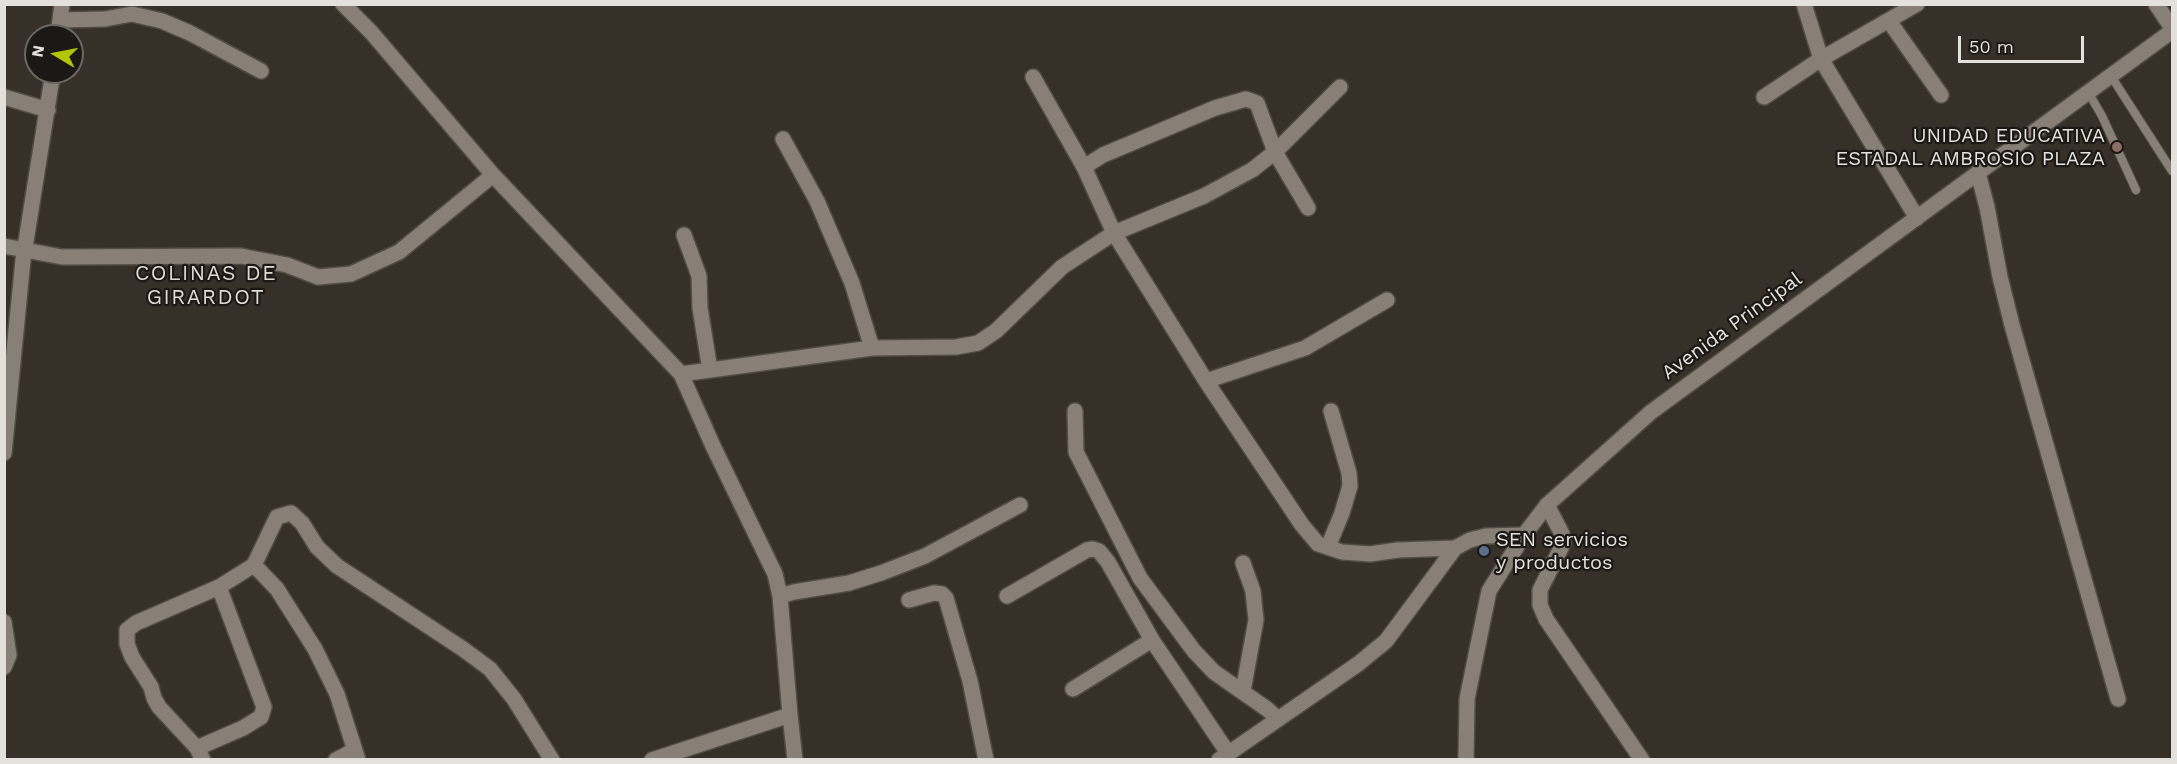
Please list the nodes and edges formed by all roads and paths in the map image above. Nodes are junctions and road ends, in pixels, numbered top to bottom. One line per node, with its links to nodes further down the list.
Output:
1 (62, 4): 6 (street)
2 (343, 4): 26 (street)
3 (1804, 4): 10 (street)
4 (1917, 4): 7 (street)
5 (2156, 4): 9 (street)
6 (60, 20): 8 (street); 11 (street)
7 (1889, 21): 10 (street); 17 (street)
8 (60, 24)
9 (2172, 29): 12 (street, Avenida Principal)
10 (1821, 58): 19 (street); 29 (street)
11 (261, 70)
12 (2111, 76): 16 (street, Avenida Principal); 24 (lane)
13 (1033, 77): 23 (street)
14 (51, 84): 20 (street)
15 (1341, 87): 22 (street)
16 (2088, 92): 25 (street, Avenida Principal); 27 (lane)
17 (1941, 95)
18 (4, 97): 20 (street)
19 (1764, 97)
20 (48, 110): 33 (street)
21 (783, 139): 36 (street)
22 (1275, 152): 23 (street); 28 (street); 30 (street)
23 (1084, 167): 30 (street)
24 (2172, 171)
25 (1978, 173): 29 (street, Avenida Principal); 59 (street)
26 (493, 175): 33 (street); 38 (street)
27 (2136, 190)
28 (1308, 208)
29 (1917, 218): 44 (street, Avenida Principal)
30 (1114, 233): 36 (street); 39 (street)
31 (684, 235): 37 (street)
32 (4, 246): 33 (street)
33 (25, 250): 35 (street)
34 (1387, 300): 39 (street)
35 (10, 334): 42 (street)
36 (872, 348): 37 (street)
37 (710, 370): 38 (street)
38 (681, 374): 51 (street)
39 (1206, 381): 46 (street)
40 (1075, 411): 58 (street)
41 (1331, 411): 46 (street)
42 (4, 453)
43 (1020, 505): 51 (street)
44 (1547, 505): 45 (street, Avenida Principal); 71 (street)
45 (1524, 535): 47 (street); 70 (street, Avenida Principal)
46 (1328, 547): 47 (street)
47 (1455, 548): 61 (street)
48 (1243, 563): 58 (street)
49 (254, 565): 50 (street); 63 (street); 66 (street)
50 (219, 587): 62 (street); 62 (street)
51 (780, 596): 60 (street)
52 (1007, 596): 55 (street)
53 (909, 600): 69 (street)
54 (4, 622): 56 (street)
55 (1152, 640): 57 (street); 64 (street)
56 (4, 667)
57 (1073, 689)
58 (1244, 691): 61 (street)
59 (2118, 699)
60 (790, 715): 67 (street); 68 (street)
61 (1277, 718): 64 (street)
62 (200, 754)
63 (356, 755): 65 (street)
64 (1223, 756)
65 (336, 759)
66 (552, 759)
67 (652, 759)
68 (795, 759)
69 (986, 759)
70 (1466, 759)
71 (1642, 759)

